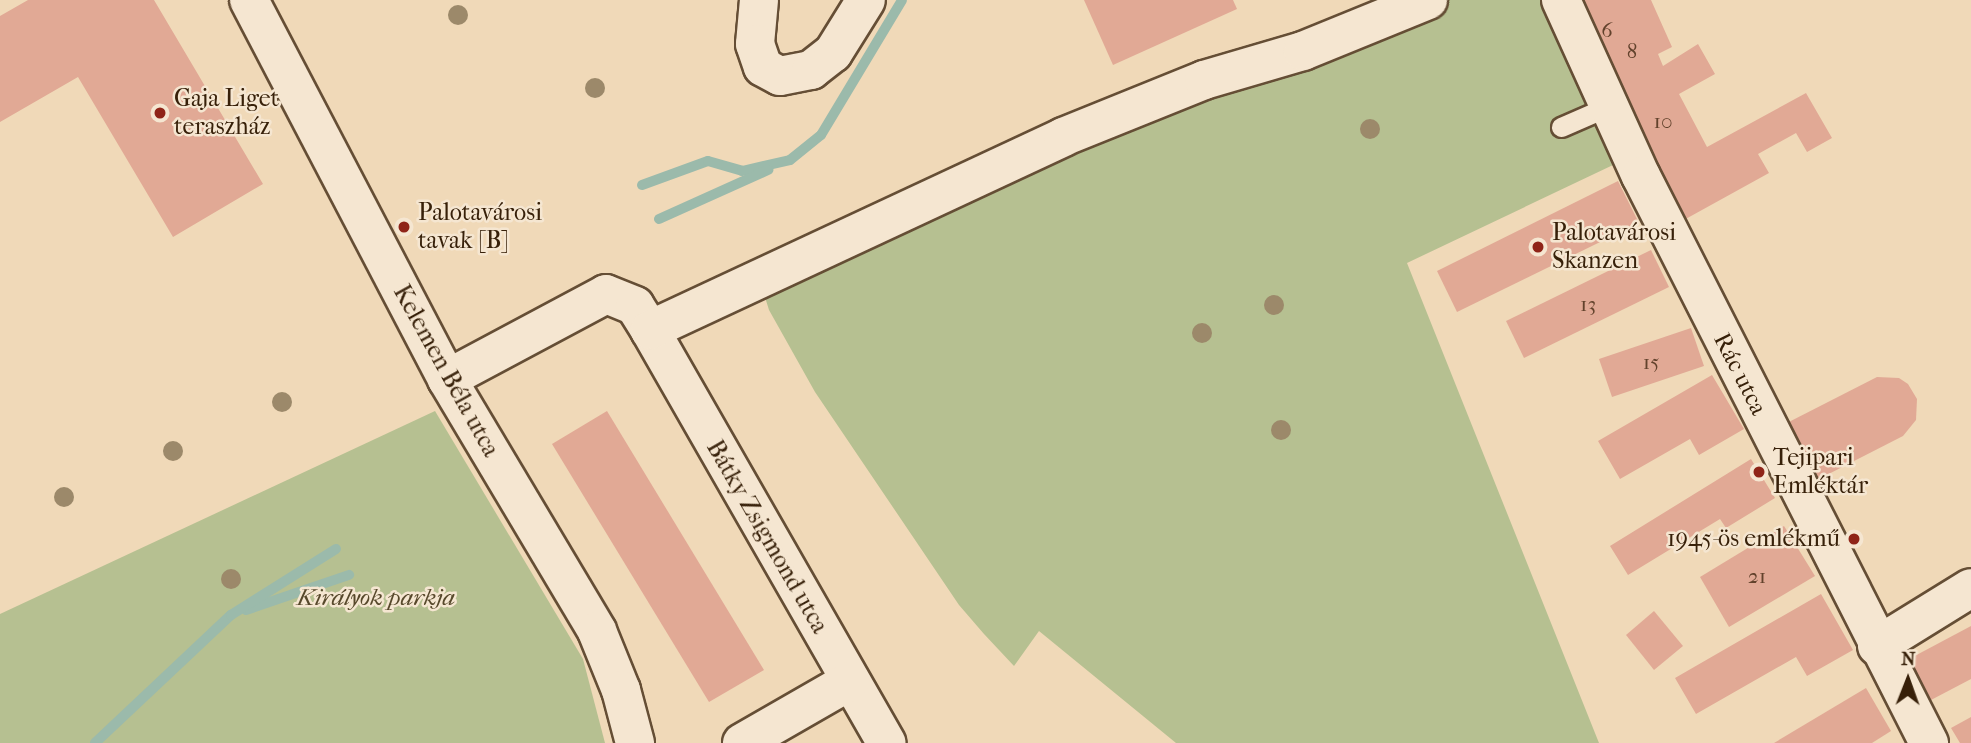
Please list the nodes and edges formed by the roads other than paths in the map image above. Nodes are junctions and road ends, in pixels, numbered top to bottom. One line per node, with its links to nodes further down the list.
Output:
1 (248, 0): 9 (street, Kelemen Béla utca)
2 (759, 0): 3 (street)
3 (866, 0)
4 (1428, 0): 8 (street)
5 (1560, 0): 6 (street, Rác utca)
6 (1609, 106): 7 (lane); 11 (street, Rác utca)
7 (1561, 127)
8 (650, 330): 9 (street, Bátky Zsigmond utca); 12 (street, Bátky Zsigmond utca)
9 (447, 379): 13 (street, Kelemen Béla utca)
10 (1971, 589): 11 (street)
11 (1877, 646): 16 (street, Rác utca)
12 (850, 681): 14 (street); 15 (street, Bátky Zsigmond utca)
13 (635, 743)
14 (742, 743)
15 (887, 743)
16 (1929, 743)

